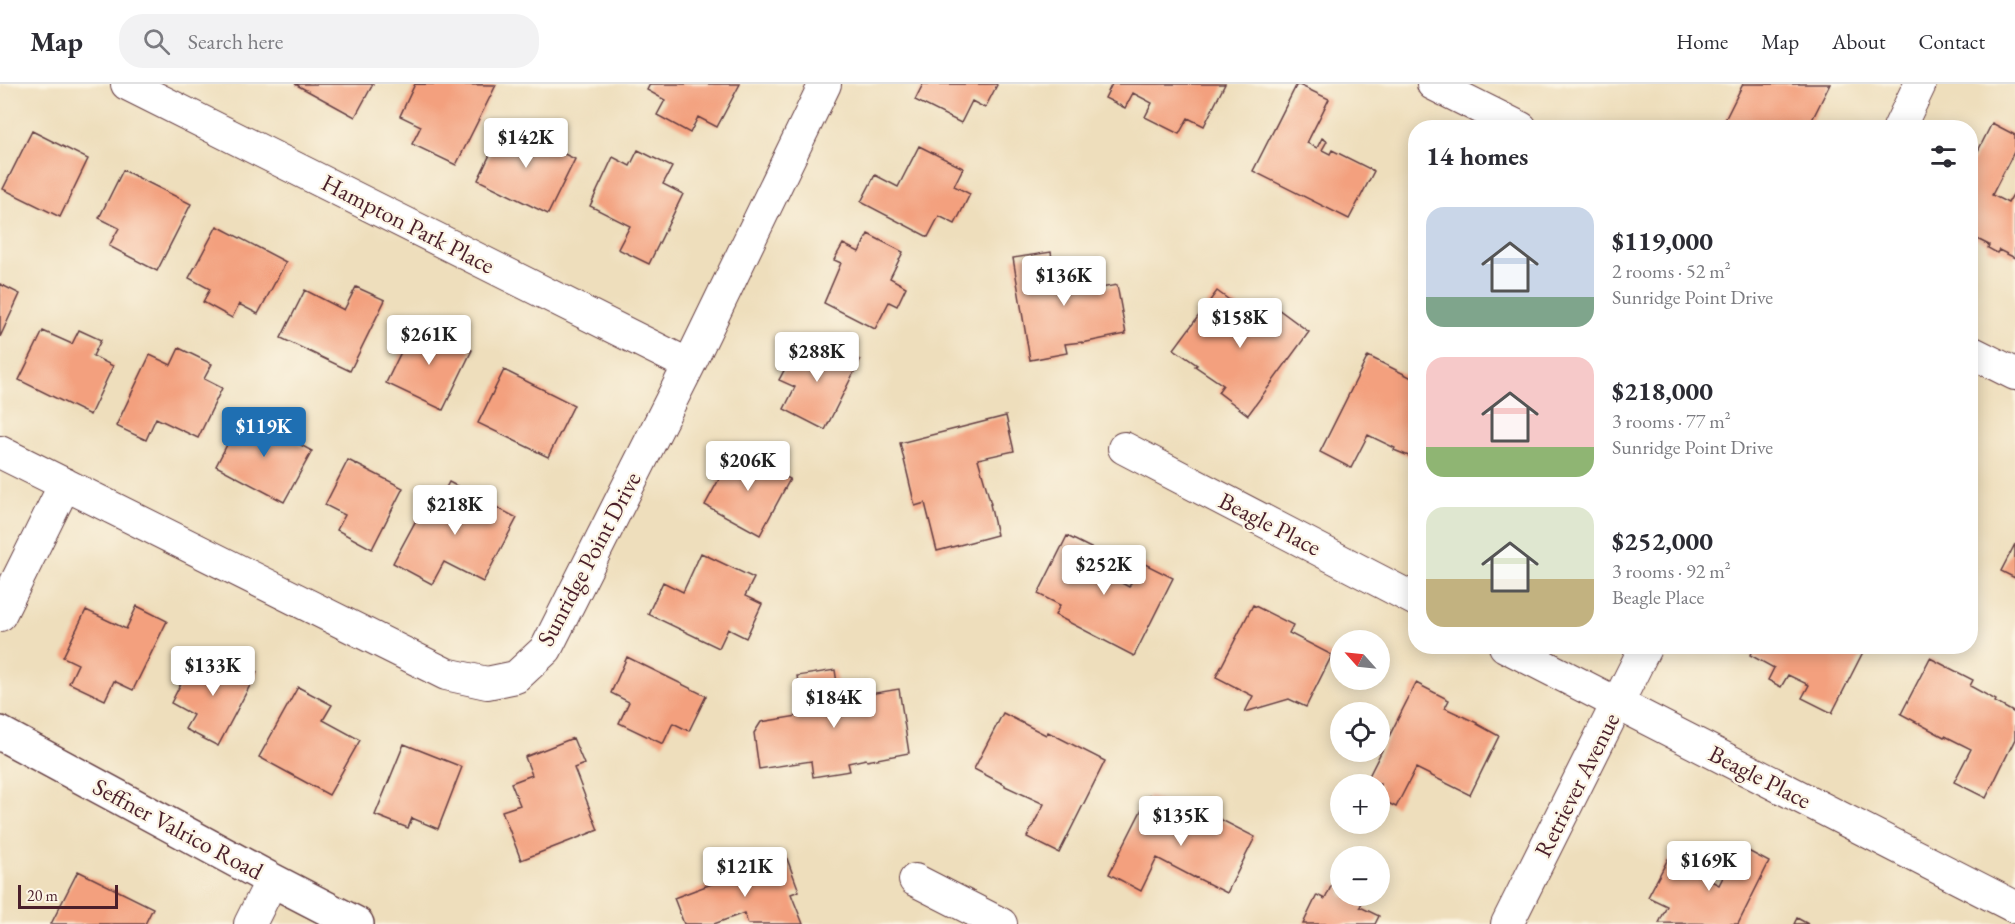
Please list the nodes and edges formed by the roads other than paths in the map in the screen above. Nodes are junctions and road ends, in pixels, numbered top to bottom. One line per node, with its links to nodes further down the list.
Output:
1 (127, 84): 8 (street, Hampton Park Place)
2 (825, 84): 8 (street, Sunridge Point Drive)
3 (1433, 84): 5 (street)
4 (1920, 84): 6 (street)
5 (1505, 120)
6 (1903, 120)
7 (1978, 356): 9 (street)
8 (689, 365): 12 (street, Sunridge Point Drive)
9 (2015, 374)
10 (1124, 448): 13 (street, Beagle Place)
11 (0, 452): 12 (street, Sunridge Point Drive)
12 (65, 484): 14 (street)
13 (1408, 596)
14 (0, 615)
15 (1520, 654): 17 (street, Beagle Place)
16 (1642, 654): 17 (street, Retriever Avenue)
17 (1618, 705): 21 (street, Beagle Place); 25 (street, Retriever Avenue)
18 (0, 733): 19 (street, Seffner Valrico Road)
19 (272, 880): 22 (street); 23 (street, Seffner Valrico Road)
20 (915, 880): 24 (street)
21 (2015, 907)
22 (250, 924)
23 (357, 924)
24 (1001, 924)
25 (1508, 924)

